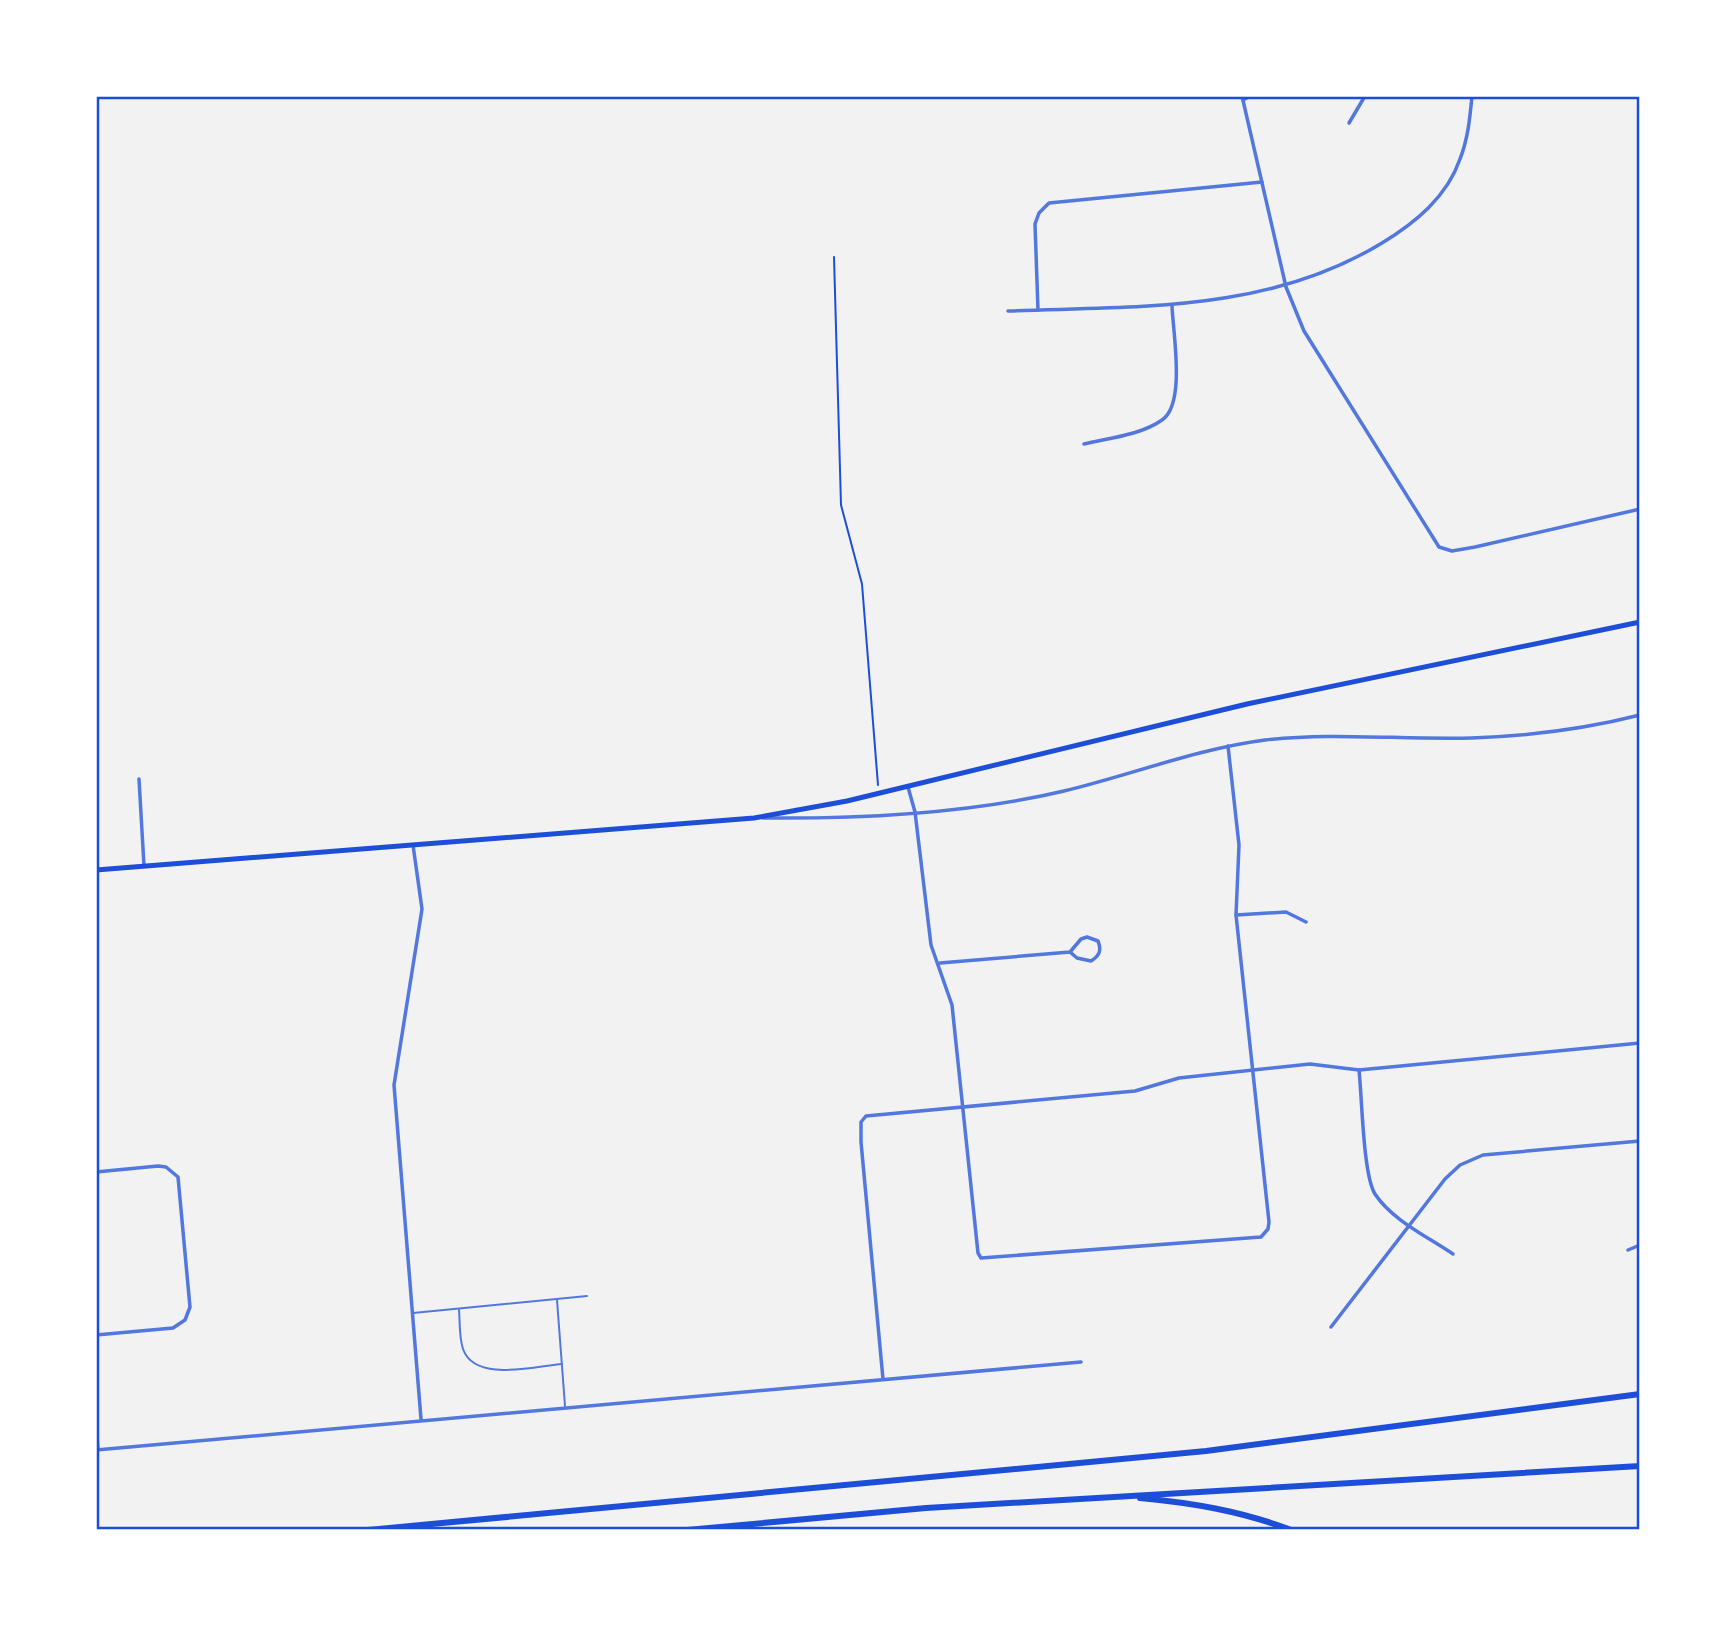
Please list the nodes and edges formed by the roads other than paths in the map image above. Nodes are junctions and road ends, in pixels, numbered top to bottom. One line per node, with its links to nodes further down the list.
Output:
1 (1250, 96): 4 (street)
2 (1365, 96): 5 (street)
3 (1472, 96): 7 (street)
4 (1243, 98): 6 (street)
5 (1349, 123)
6 (1262, 182): 7 (street); 9 (street)
7 (1286, 286): 8 (street); 14 (street)
8 (1172, 306): 9 (street); 12 (street)
9 (1038, 310): 10 (street)
10 (1009, 311)
11 (1640, 432): 13 (street)
12 (1084, 444)
13 (1640, 450)
14 (1640, 509)
15 (1640, 622): 19 (main road)
16 (1640, 715): 17 (street)
17 (1228, 746): 20 (street); 25 (street)
18 (139, 779): 23 (street)
19 (908, 785): 20 (street); 21 (main road)
20 (915, 813): 21 (street); 28 (street)
21 (754, 818): 22 (main road)
22 (413, 844): 23 (main road); 42 (street)
23 (144, 866): 24 (main road)
24 (96, 870)
25 (1236, 915): 26 (street); 30 (street)
26 (1306, 922)
27 (1070, 952): 27 (street); 28 (street)
28 (940, 963): 32 (street)
29 (1640, 1043): 31 (street)
30 (1252, 1070): 31 (street); 32 (street); 32 (street)
31 (1359, 1070): 35 (street)
32 (962, 1105): 47 (street)
33 (1640, 1141): 35 (street)
34 (96, 1172): 44 (street)
35 (1410, 1224): 38 (street); 43 (street)
36 (1640, 1245): 37 (street)
37 (1628, 1250)
38 (1453, 1254)
39 (587, 1296): 40 (lane)
40 (556, 1299): 41 (lane); 46 (lane)
41 (459, 1309): 42 (lane); 46 (lane)
42 (412, 1313): 50 (street)
43 (1331, 1326)
44 (96, 1335)
45 (1080, 1362): 47 (street)
46 (562, 1364): 49 (lane)
47 (883, 1379): 49 (street)
48 (1640, 1394): 55 (highway)
49 (565, 1407): 50 (street)
50 (421, 1419): 52 (street)
51 (96, 1426): 52 (street)
52 (97, 1449)
53 (1640, 1466): 54 (highway)
54 (1120, 1496): 56 (highway); 57 (highway)
55 (368, 1530)
56 (687, 1530)
57 (1291, 1530)

